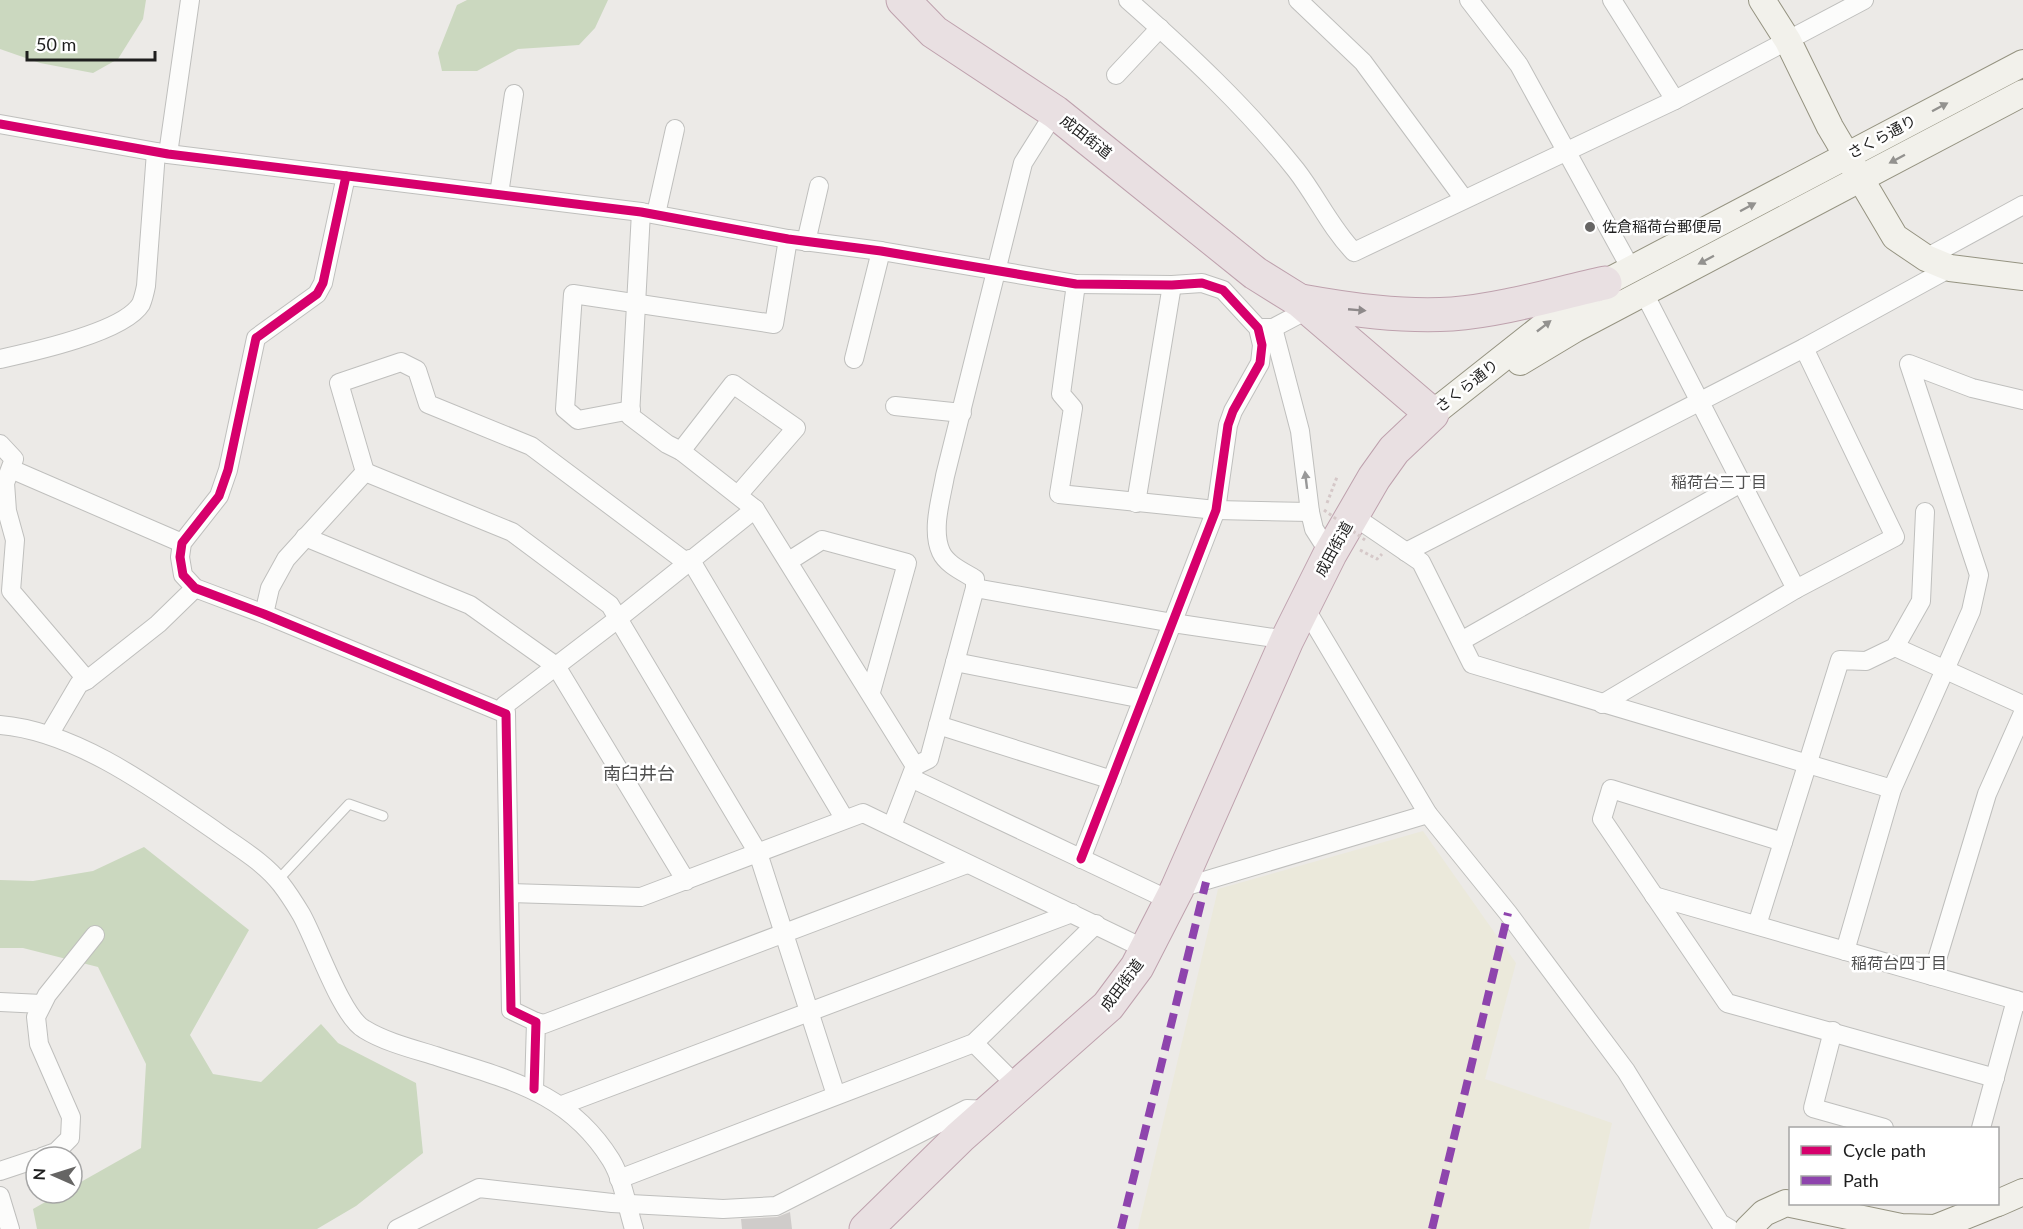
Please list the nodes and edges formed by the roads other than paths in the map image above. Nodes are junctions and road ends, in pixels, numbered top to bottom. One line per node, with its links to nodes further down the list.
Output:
1 (190, 0): 20 (street)
2 (903, 0): 16 (highway, 成田街道)
3 (1129, 0): 9 (street)
4 (1298, 0): 26 (street)
5 (1468, 0): 19 (street)
6 (1612, 0): 15 (street)
7 (1762, 0): 10 (street)
8 (1864, 0): 10 (street)
9 (1160, 28): 12 (street); 26 (street)
10 (1788, 41): 15 (street); 21 (street)
11 (2023, 63): 21 (street, さくら通り, one-way to 11)
12 (1116, 75)
13 (2023, 93): 23 (street, さくら通り, one-way to 23)
14 (514, 94): 25 (street)
15 (1675, 100): 19 (street)
16 (1055, 112): 34 (street); 41 (highway, 成田街道)
17 (0, 124): 20 (street)
18 (675, 129): 28 (street)
19 (1568, 151): 26 (street); 35 (street)
20 (162, 153): 22 (street); 44 (street)
21 (1847, 156): 23 (street); 35 (street, さくら通り, one-way to 21)
22 (346, 176): 25 (street); 65 (street)
23 (1860, 179): 32 (street); 39 (street, さくら通り, one-way to 39)
24 (819, 186): 30 (street)
25 (499, 194): 28 (street)
26 (1464, 199)
27 (2023, 205): 32 (street)
28 (649, 213): 29 (street); 40 (street)
29 (788, 239): 30 (street); 40 (street)
30 (806, 242): 31 (street)
31 (881, 251): 34 (street); 45 (street)
32 (1926, 258): 33 (street)
33 (1950, 268): 36 (street); 43 (street)
34 (997, 272): 37 (street); 50 (street)
35 (1618, 276): 41 (highway, one-way to 35); 51 (street, さくら通り, one-way to 35)
36 (2023, 277)
37 (1076, 284): 38 (street); 58 (street)
38 (1172, 285): 42 (street); 58 (street)
39 (1644, 293): 47 (street); 51 (street, さくら通り)
40 (638, 303): 49 (street); 49 (street)
41 (1304, 305): 42 (street); 51 (highway, 成田街道)
42 (1266, 328): 60 (street); 63 (street, one-way to 42)
43 (1804, 348): 47 (street); 71 (street)
44 (0, 359)
45 (854, 359)
46 (2023, 400): 81 (street)
47 (1700, 401): 56 (street); 66 (street)
48 (895, 406): 50 (street)
49 (631, 410): 53 (street)
50 (962, 413): 70 (street)
51 (1432, 414): 63 (highway, 成田街道)
52 (0, 444): 54 (street)
53 (681, 451): 57 (street); 57 (street)
54 (11, 469): 62 (street); 65 (street)
55 (365, 472): 64 (street); 67 (street); 74 (street)
56 (1741, 483): 71 (street); 77 (street)
57 (738, 495): 59 (street)
58 (1136, 503): 60 (street)
59 (755, 509): 67 (street); 68 (street)
60 (1216, 510): 63 (street); 75 (street)
61 (1925, 512): 78 (street)
62 (4, 516): 82 (street)
63 (1338, 519): 66 (street); 72 (highway, 成田街道)
64 (305, 537): 73 (street); 80 (street)
65 (182, 543): 69 (street)
66 (1406, 552): 77 (street)
67 (688, 561): 74 (street); 98 (street)
68 (789, 561): 83 (street); 83 (street)
69 (195, 588): 73 (street); 82 (street)
70 (975, 588): 75 (street); 79 (street)
71 (1796, 589): 85 (street)
72 (1304, 606): 76 (highway, 成田街道); 96 (street)
73 (264, 614): 88 (street)
74 (619, 618): 80 (street); 101 (street)
75 (1173, 623): 76 (street); 84 (street)
76 (1287, 640): 107 (highway, 成田街道)
77 (1461, 641): 85 (street)
78 (1895, 647): 81 (street); 92 (street)
79 (955, 662): 84 (street); 90 (street)
80 (556, 666): 88 (street); 105 (street)
81 (1944, 669): 86 (street); 95 (street)
82 (87, 680): 91 (street)
83 (871, 692): 93 (street)
84 (1143, 699): 94 (street)
85 (1602, 704): 92 (street)
86 (2023, 705)
87 (2023, 713): 116 (street)
88 (506, 714): 106 (street)
89 (0, 724): 91 (street)
90 (938, 724): 93 (street); 94 (street)
91 (49, 735): 104 (street)
92 (1807, 763): 95 (street); 100 (street)
93 (913, 772): 99 (street); 102 (street)
94 (1112, 780): 102 (street)
95 (1892, 789): 115 (street)
96 (1428, 814): 107 (street); 147 (street)
97 (383, 816): 104 (lane)
98 (844, 818): 99 (street); 101 (street)
99 (892, 826): 103 (street)
100 (1783, 842): 108 (street); 111 (street)
101 (758, 853): 105 (street); 112 (street)
102 (1081, 859): 107 (street)
103 (967, 864): 109 (street); 112 (street)
104 (278, 880): 126 (street)
105 (686, 881): 106 (street)
106 (510, 893): 121 (street)
107 (1174, 895): 114 (highway, 成田街道)
108 (1654, 896): 111 (street); 122 (street)
109 (1072, 913): 110 (street); 120 (street)
110 (1096, 924): 114 (street); 123 (street)
111 (1757, 926): 115 (street)
112 (784, 933): 120 (street); 121 (street)
113 (95, 935): 119 (street)
114 (1147, 950): 125 (highway, 成田街道)
115 (1845, 951): 116 (street)
116 (1932, 976): 117 (street)
117 (2020, 1001): 124 (street)
118 (0, 1002): 119 (street)
119 (42, 1004): 132 (street)
120 (809, 1012): 127 (street); 128 (street)
121 (536, 1022): 126 (street)
122 (1833, 1031): 124 (street); 130 (street)
123 (975, 1042): 125 (street); 127 (street)
124 (1995, 1078): 131 (street)
125 (1017, 1086): 129 (highway, 成田街道)
126 (534, 1089): 128 (street)
127 (836, 1095): 135 (street)
128 (562, 1105): 135 (street)
129 (990, 1110): 139 (street); 146 (highway, 成田街道)
130 (1880, 1127)
131 (1981, 1127)
132 (63, 1145)
133 (24, 1163): 134 (street)
134 (0, 1171)
135 (620, 1179): 139 (street)
136 (2023, 1192): 138 (street)
137 (0, 1196): 143 (street)
138 (1999, 1202)
139 (626, 1203): 144 (street); 145 (street)
140 (1789, 1204): 148 (street)
141 (1796, 1205): 142 (street)
142 (1991, 1205)
143 (10, 1229)
144 (397, 1229)
145 (634, 1229)
146 (866, 1229)
147 (1730, 1229)
148 (1748, 1229)

